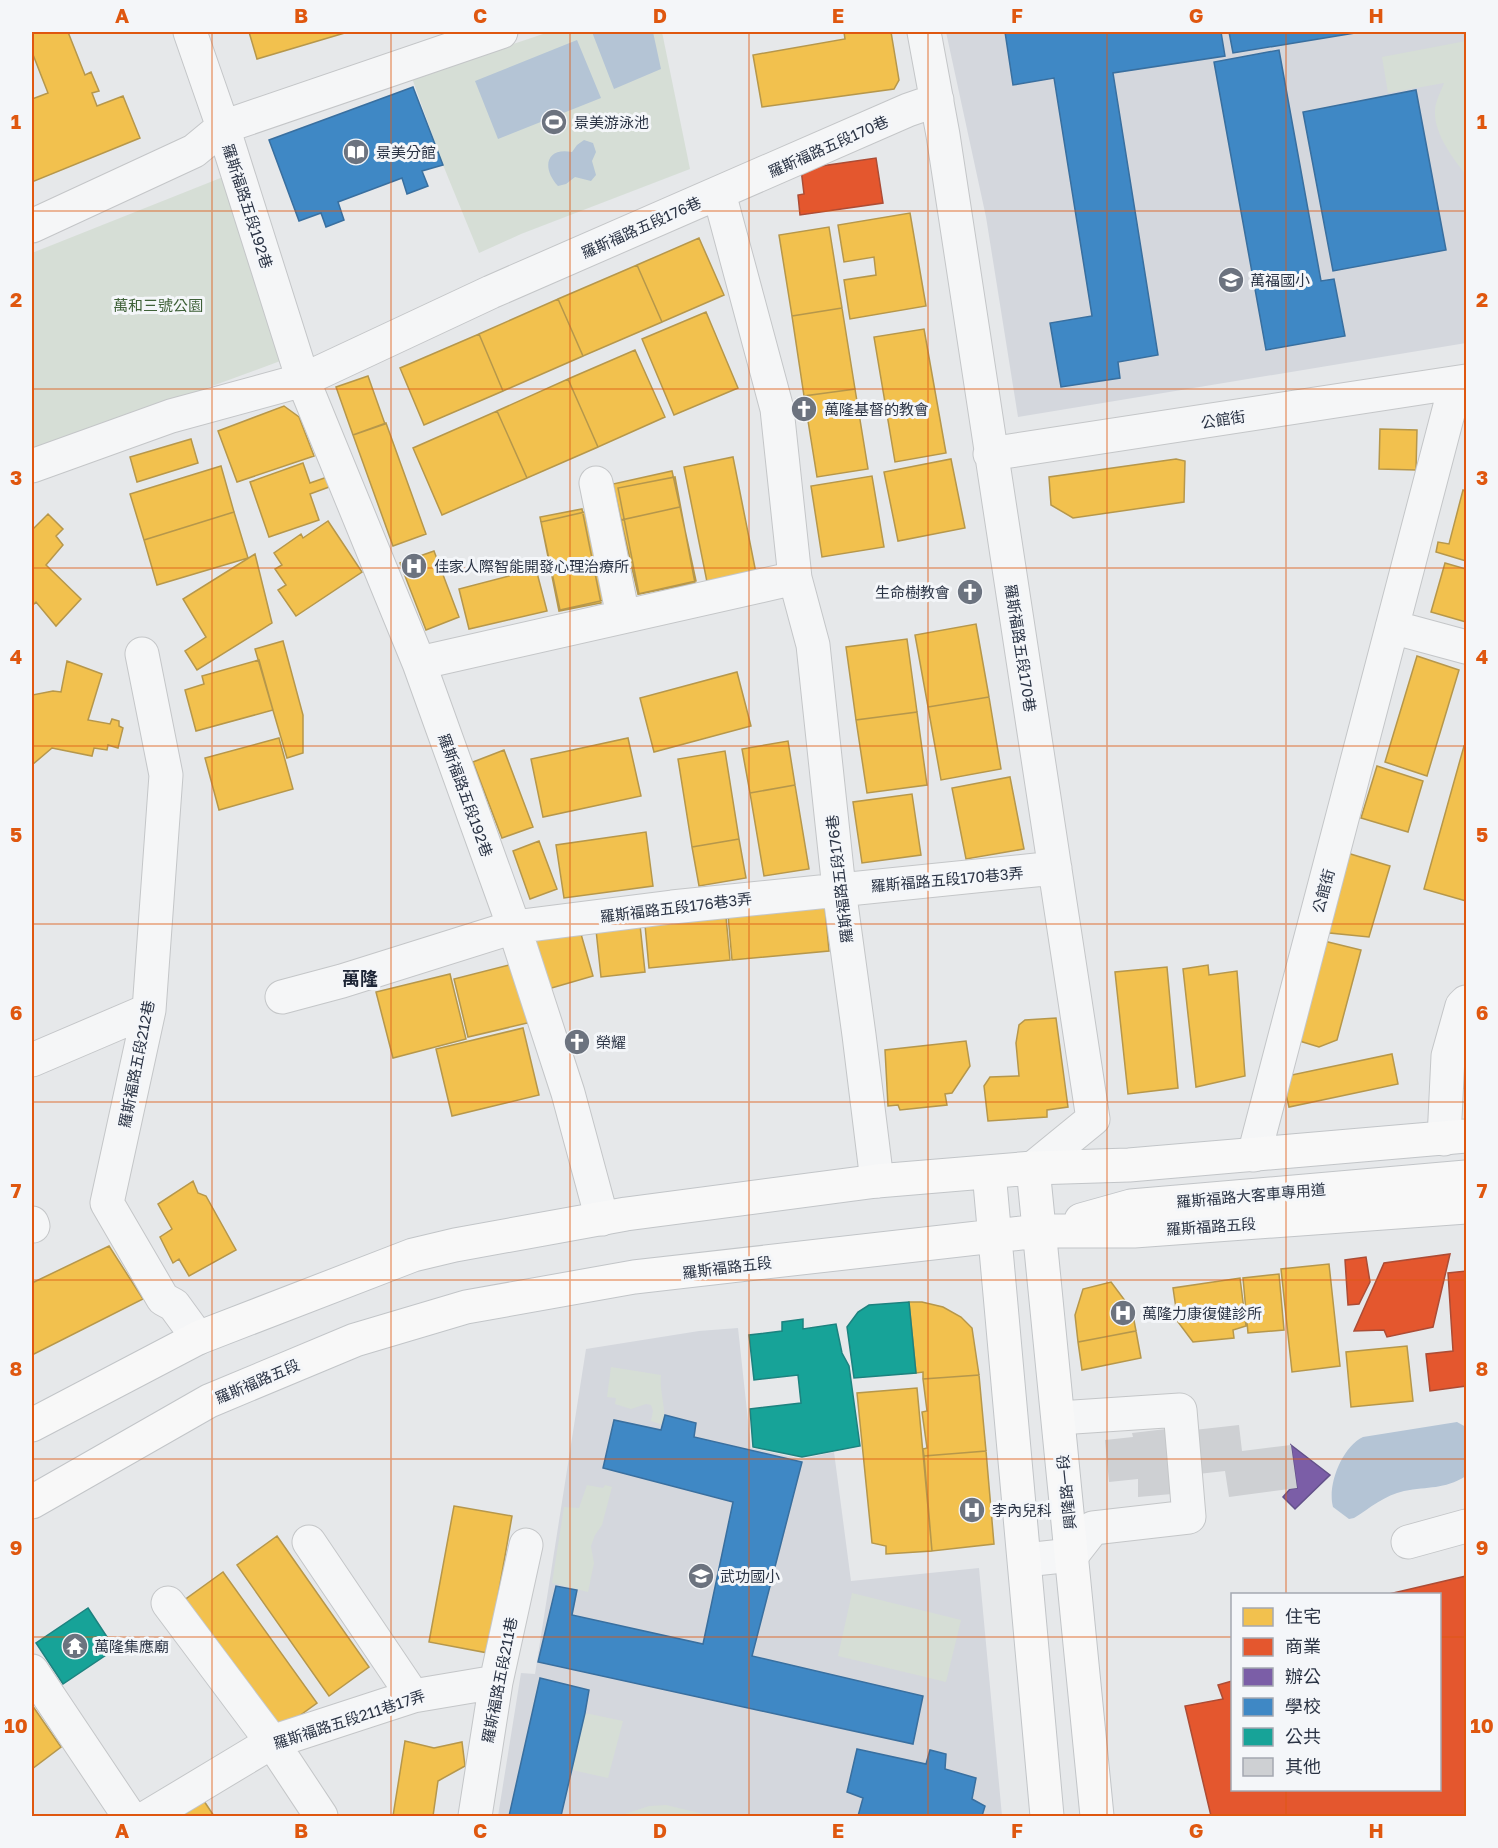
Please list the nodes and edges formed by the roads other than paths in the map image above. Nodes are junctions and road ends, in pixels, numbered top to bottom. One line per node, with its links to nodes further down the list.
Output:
1 (190, 32): 5 (street, 羅斯福路五段192巷)
2 (501, 32): 5 (street)
3 (924, 32): 4 (street, 羅斯福路五段170巷)
4 (937, 100): 6 (street, 羅斯福路五段170巷); 10 (street, 羅斯福路五段170巷)
5 (222, 127): 7 (street); 8 (street, 羅斯福路五段192巷)
6 (719, 193): 8 (street, 羅斯福路五段176巷); 13 (street, 羅斯福路五段176巷)
7 (32, 226)
8 (303, 380): 11 (street); 18 (street, 羅斯福路五段192巷)
9 (1461, 382): 10 (street, 公館街); 15 (street, 公館街)
10 (990, 454): 19 (street, 羅斯福路五段170巷)
11 (32, 466)
12 (596, 483): 14 (street)
13 (795, 578): 14 (street); 20 (street, 羅斯福路五段176巷)
14 (624, 616): 18 (street)
15 (1392, 627): 16 (street); 27 (street, 公館街)
16 (1467, 647)
17 (142, 654): 24 (street, 羅斯福路五段212巷)
18 (419, 663): 21 (street, 羅斯福路五段192巷)
19 (1055, 868): 20 (street, 羅斯福路五段170巷3弄); 28 (street, 羅斯福路五段170巷)
20 (838, 889): 21 (street, 羅斯福路五段176巷3弄); 31 (street, 羅斯福路五段176巷)
21 (514, 927): 22 (street, 羅斯福路五段176巷3弄); 33 (street, 羅斯福路五段192巷)
22 (282, 997)
23 (1467, 1002): 26 (street)
24 (149, 1010): 25 (street); 36 (street, 羅斯福路五段212巷)
25 (32, 1060)
26 (1455, 1138): 27 (main road)
27 (1254, 1155): 28 (main road)
28 (1033, 1168): 29 (main road); 34 (main road, 興隆路一段)
29 (989, 1172): 31 (main road); 35 (main road)
30 (1467, 1177): 34 (main road, 羅斯福路大客車專用道)
31 (877, 1182): 33 (main road)
32 (1467, 1207): 34 (main road, 羅斯福路五段)
33 (602, 1219): 36 (main road)
34 (1039, 1231): 35 (main road, 羅斯福路五段); 37 (main road, 興隆路一段)
35 (995, 1238): 39 (main road, 羅斯福路五段); 45 (main road)
36 (198, 1338): 38 (main road)
37 (1059, 1418): 44 (main road, 興隆路一段); 44 (street)
38 (32, 1425)
39 (32, 1503)
40 (1467, 1526): 42 (street)
41 (309, 1542): 49 (street)
42 (1408, 1542)
43 (526, 1545): 48 (street, 羅斯福路五段211巷)
44 (1072, 1555): 45 (street); 56 (main road, 興隆路一段)
45 (1025, 1560): 55 (main road)
46 (168, 1603): 50 (street)
47 (32, 1671): 51 (street)
48 (496, 1682): 49 (street, 羅斯福路五段211巷17弄); 54 (street, 羅斯福路五段211巷)
49 (413, 1696): 50 (street, 羅斯福路五段211巷17弄)
50 (272, 1742): 52 (street, 羅斯福路五段211巷17弄); 53 (street)
51 (129, 1816)
52 (149, 1816)
53 (321, 1816)
54 (475, 1816)
55 (1047, 1816)
56 (1097, 1816)

